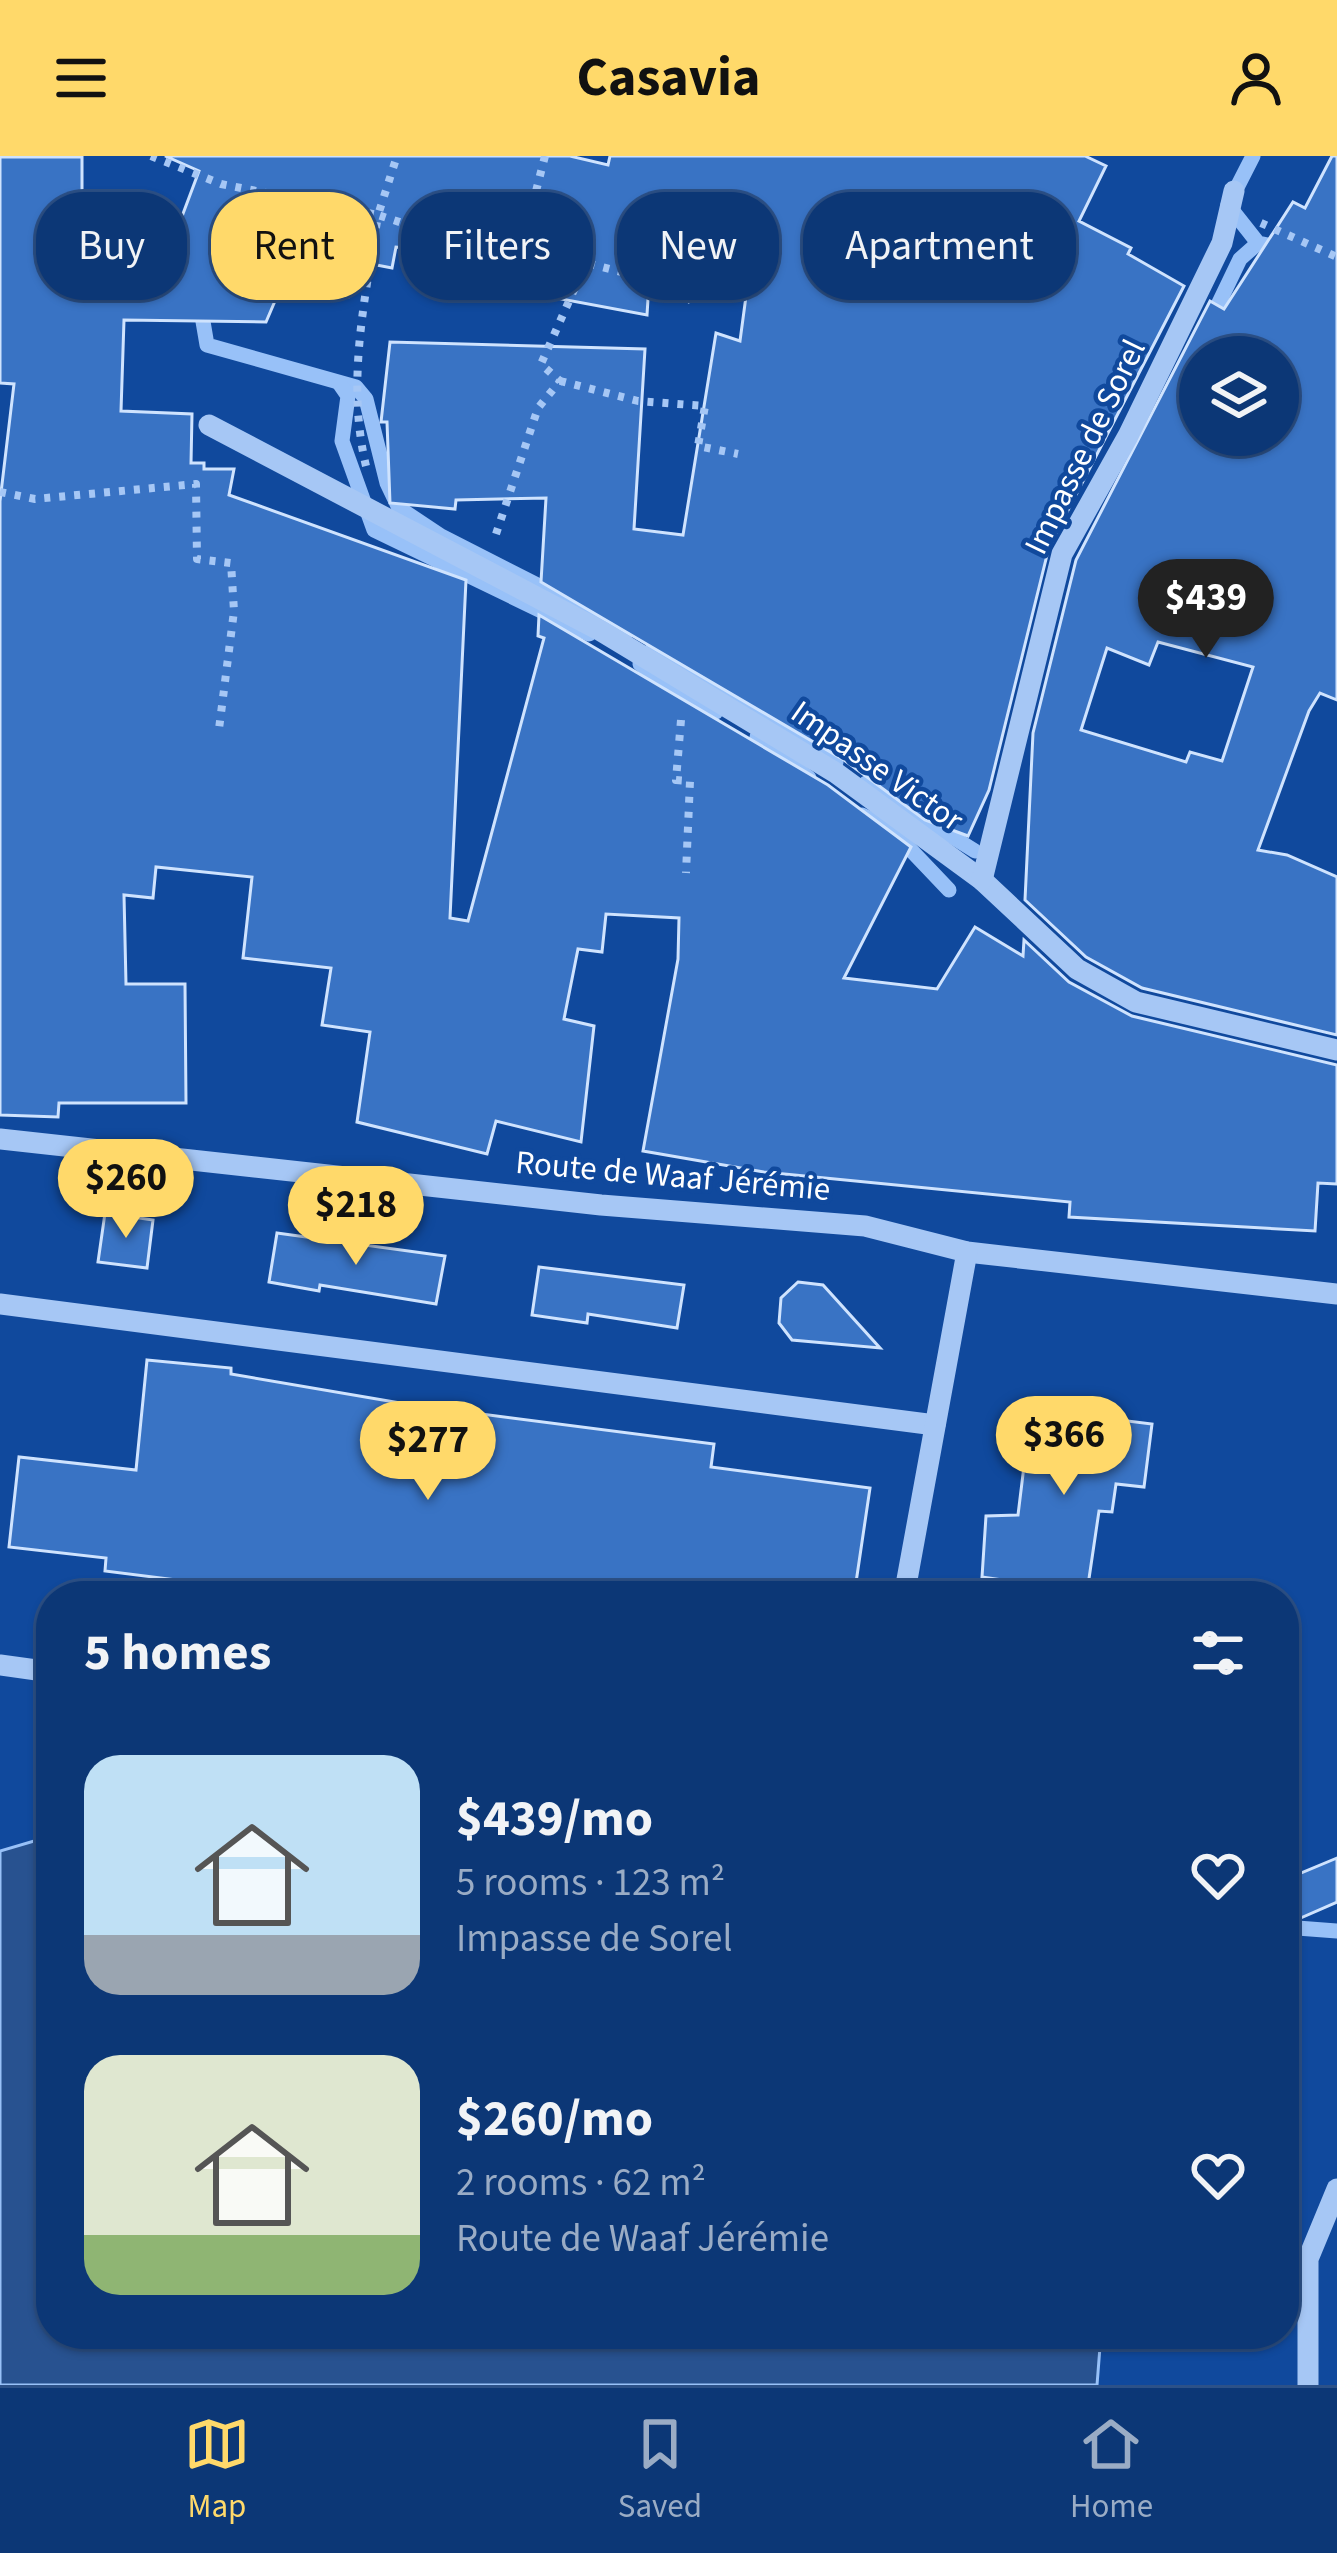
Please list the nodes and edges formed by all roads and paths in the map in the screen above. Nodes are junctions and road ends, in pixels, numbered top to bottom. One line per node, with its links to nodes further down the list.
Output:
1 (151, 156): 6 (path)
2 (398, 156): 6 (path)
3 (545, 156): 5 (path)
4 (1234, 191): 8 (path); 21 (street, Impasse de Sorel)
5 (536, 192)
6 (378, 214): 7 (path); 13 (path)
7 (401, 222)
8 (1337, 257)
9 (593, 265): 11 (path)
10 (570, 300): 12 (path)
11 (695, 304)
12 (560, 381): 15 (path); 17 (path)
13 (354, 409)
14 (209, 425): 17 (street, Impasse Victor)
15 (738, 454)
16 (0, 492): 19 (path)
17 (484, 569): 18 (street, Impasse Victor)
18 (682, 677): 20 (path); 21 (street, Impasse Victor)
19 (219, 729)
20 (686, 873)
21 (982, 880): 22 (street, Impasse Victor)
22 (1337, 1050)
23 (0, 1139): 24 (street, Route de Waaf Jérémie)
24 (967, 1252): 25 (street, Route de Waaf Jérémie); 27 (street)
25 (1337, 1294)
26 (0, 1304): 27 (street)
27 (935, 1425): 28 (street)
28 (907, 1581)
29 (0, 1665): 30 (street)
30 (36, 1670)
31 (1337, 2188): 32 (street)
32 (1307, 2385)

